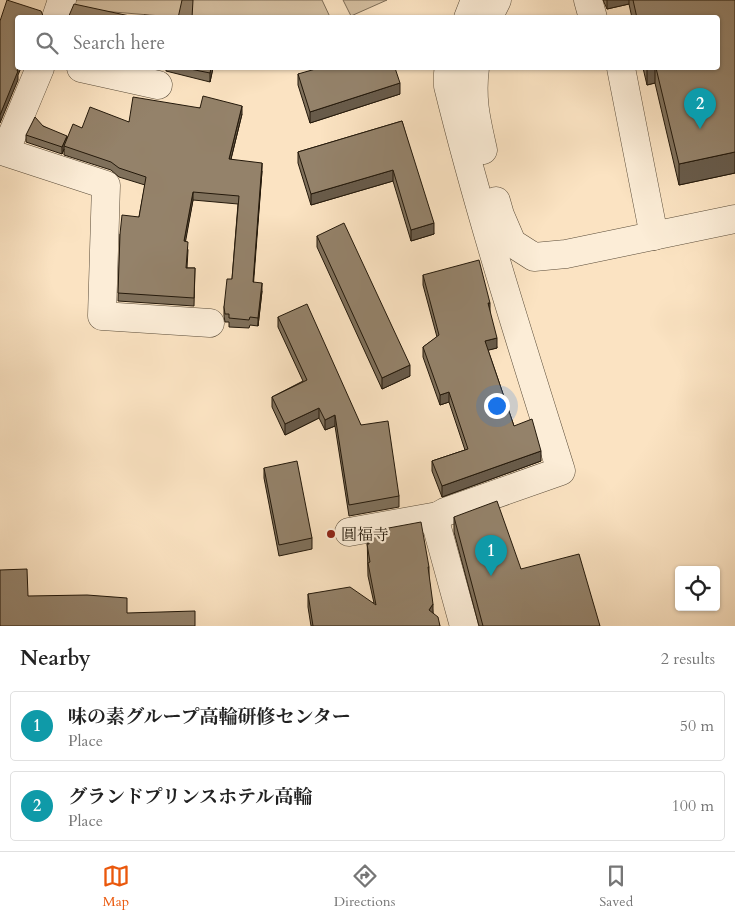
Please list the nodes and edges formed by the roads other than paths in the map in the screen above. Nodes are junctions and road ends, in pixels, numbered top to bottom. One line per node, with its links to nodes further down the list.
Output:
1 (62, 0): 5 (street)
2 (475, 0): 6 (street)
3 (497, 0): 7 (street)
4 (588, 0): 8 (street)
5 (57, 15)
6 (469, 15)
7 (490, 15)
8 (592, 15)
9 (39, 70): 15 (street)
10 (90, 70): 14 (street)
11 (467, 70): 18 (street)
12 (473, 70): 19 (street)
13 (621, 70): 17 (street)
14 (158, 85)
15 (2, 159): 20 (street)
16 (735, 218): 17 (street)
17 (654, 236): 19 (street)
18 (492, 248): 19 (street); 21 (street)
19 (534, 257)
20 (210, 323)
21 (438, 516): 22 (street); 23 (street)
22 (349, 532)
23 (464, 626)

